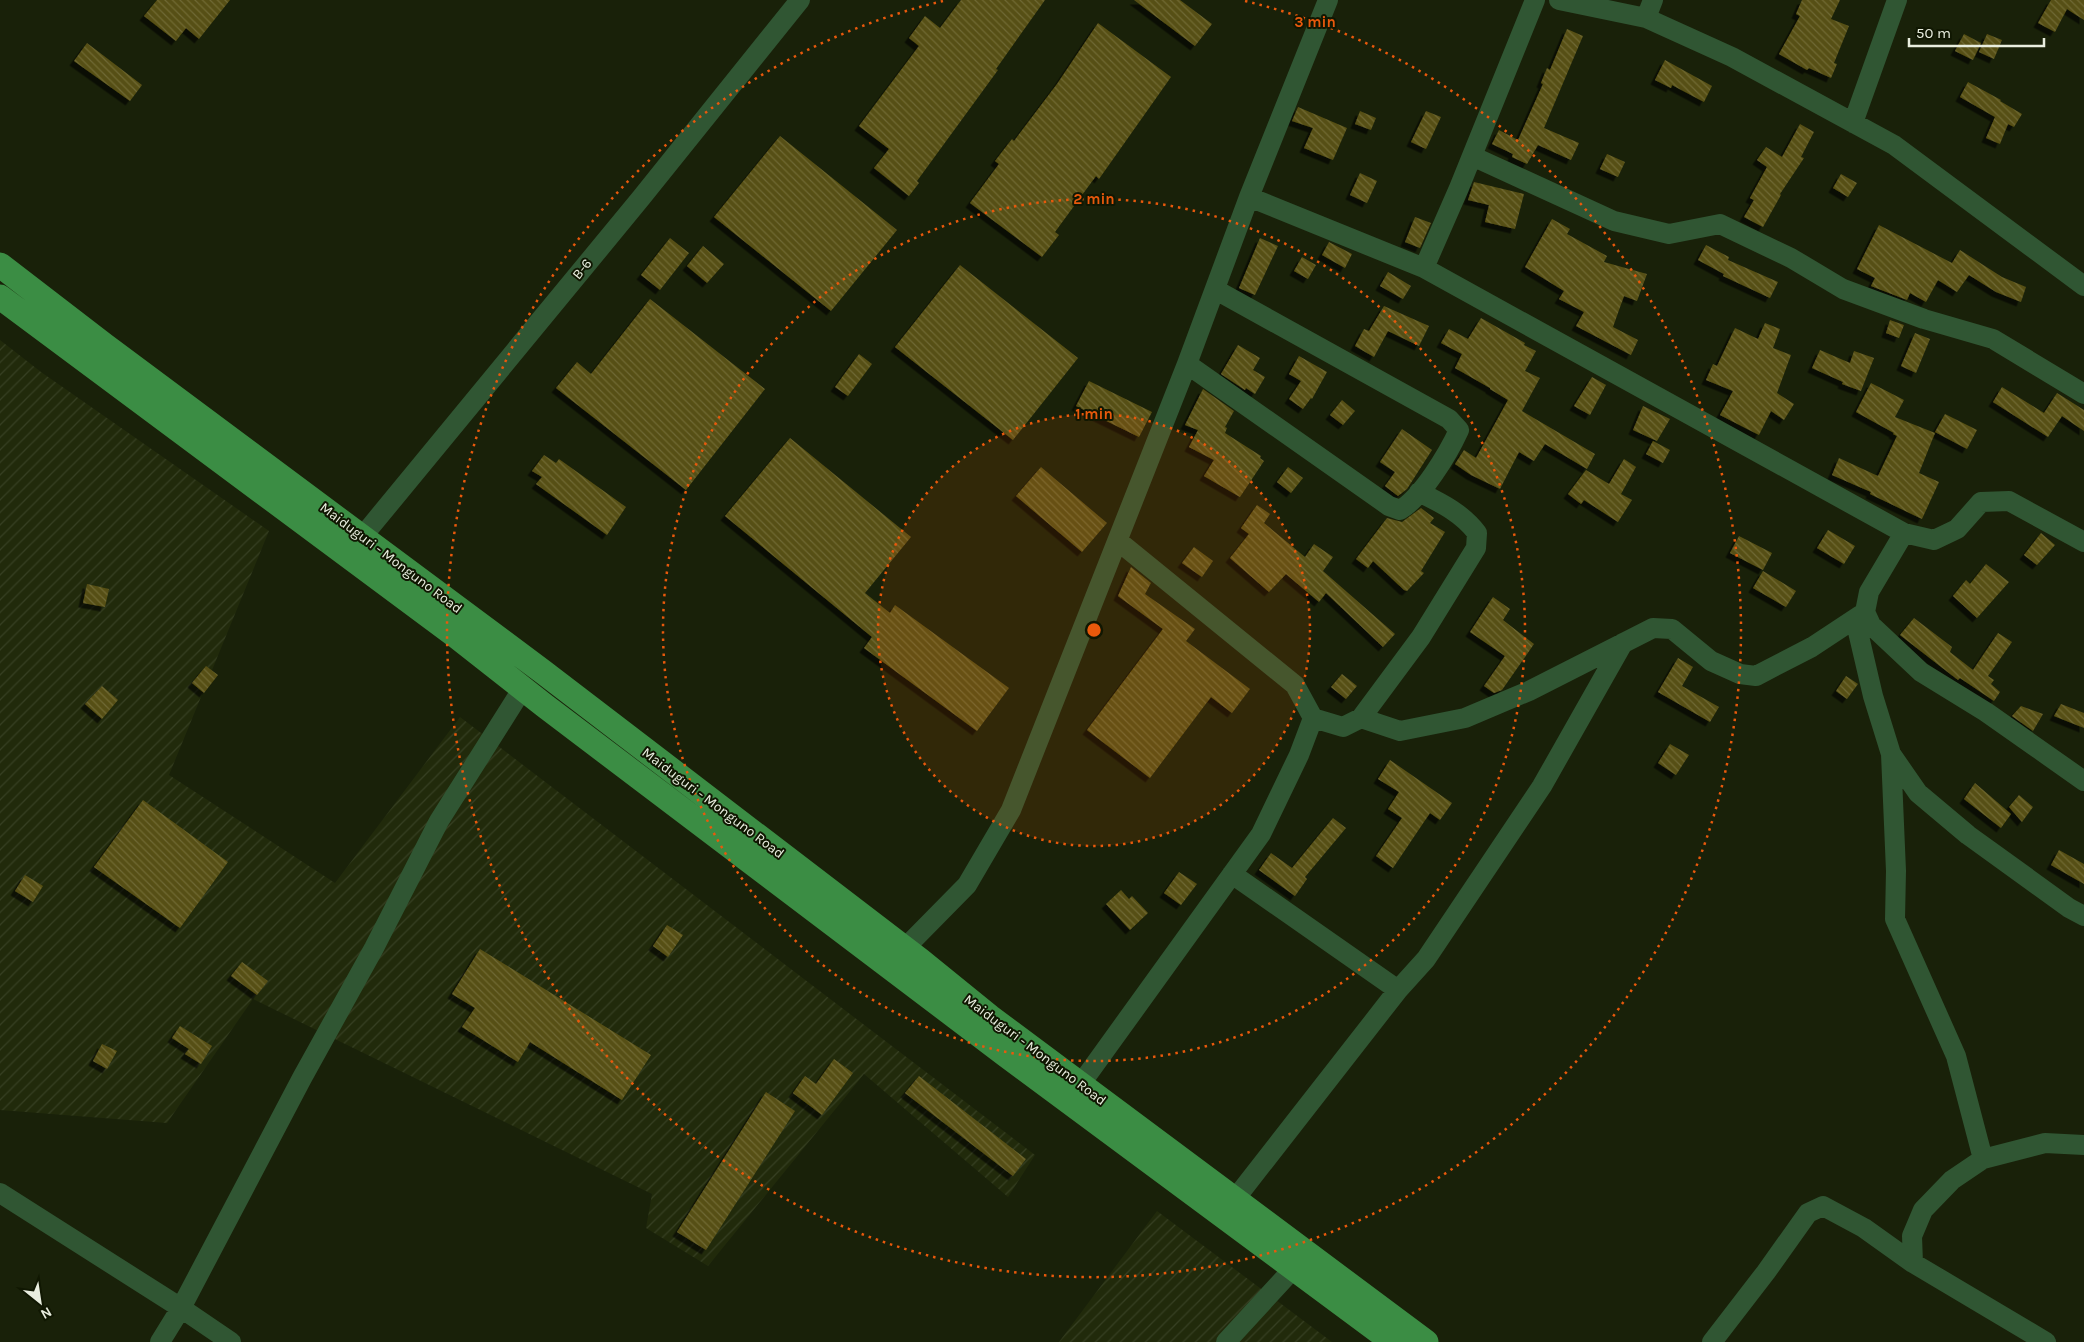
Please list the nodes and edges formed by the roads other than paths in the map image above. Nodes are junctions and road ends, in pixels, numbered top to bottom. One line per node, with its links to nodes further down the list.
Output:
1 (800, 0): 19 (street, B-6)
2 (1328, 0): 9 (street)
3 (1534, 0): 8 (street)
4 (1559, 0): 6 (street)
5 (1897, 0): 7 (street)
6 (1650, 9): 7 (street)
7 (1853, 123): 12 (street)
8 (1472, 156): 11 (street); 16 (street)
9 (1249, 197): 11 (street); 13 (street)
10 (0, 265): 19 (main road, Maiduguri - Monguno Road)
11 (1424, 268): 18 (street)
12 (2084, 286)
13 (1216, 290): 15 (street); 17 (street)
14 (0, 297): 24 (main road, Maiduguri - Monguno Road)
15 (1187, 364): 17 (street); 20 (street)
16 (2084, 394)
17 (1420, 492): 26 (street)
18 (1904, 533): 21 (street); 22 (street)
19 (362, 537): 31 (main road, Maiduguri - Monguno Road)
20 (1118, 541): 25 (street); 31 (street)
21 (2084, 542)
22 (1860, 615): 23 (street); 27 (street); 28 (street)
23 (1623, 643): 26 (street); 32 (street)
24 (523, 688): 39 (main road, Maiduguri - Monguno Road); 40 (street)
25 (1313, 718): 26 (street); 29 (street)
26 (1361, 718)
27 (1891, 754): 30 (street); 35 (street)
28 (2084, 780)
29 (1232, 874): 32 (street); 33 (street)
30 (2084, 916)
31 (904, 949): 33 (main road, Maiduguri - Monguno Road)
32 (1398, 990): 37 (street)
33 (1080, 1085): 37 (main road, Maiduguri - Monguno Road)
34 (2084, 1145): 35 (street)
35 (1983, 1159): 38 (street)
36 (0, 1193): 40 (street)
37 (1235, 1199): 45 (main road, Maiduguri - Monguno Road)
38 (1913, 1262): 46 (street); 47 (street)
39 (1293, 1269): 43 (street); 44 (main road, Maiduguri - Monguno Road)
40 (181, 1308): 41 (street); 42 (street)
41 (160, 1342)
42 (231, 1342)
43 (1226, 1342)
44 (1393, 1342)
45 (1426, 1342)
46 (1712, 1342)
47 (2046, 1342)

